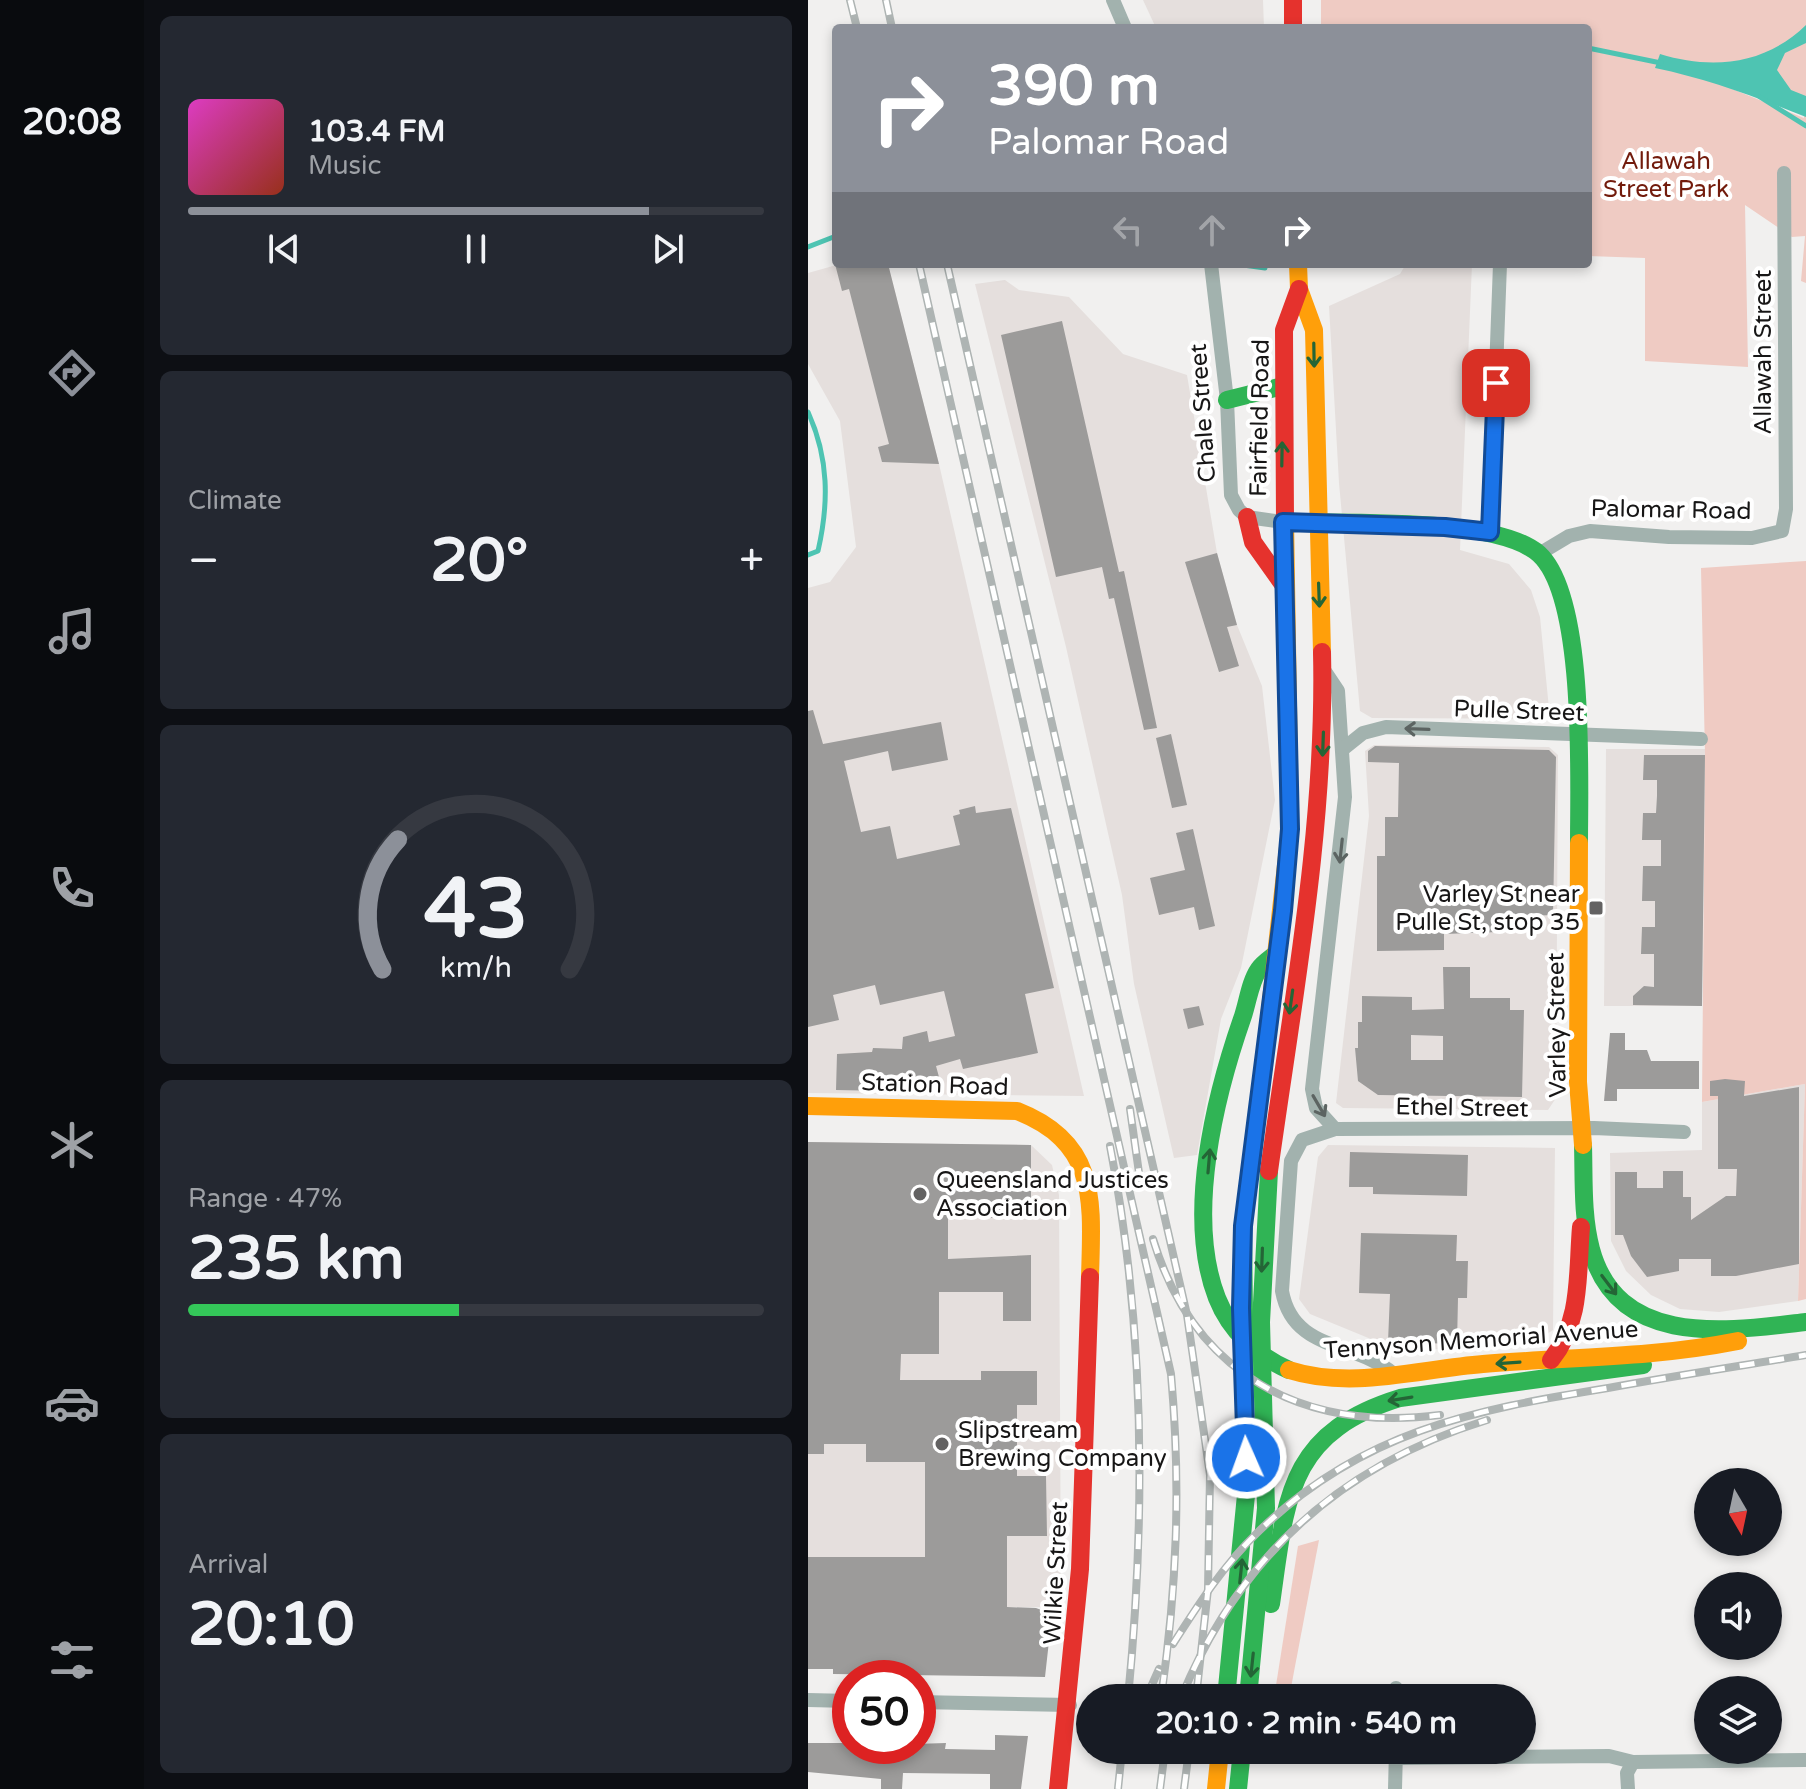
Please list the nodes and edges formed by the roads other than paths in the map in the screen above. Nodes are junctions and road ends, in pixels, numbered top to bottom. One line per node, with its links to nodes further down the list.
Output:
1 (1113, 0): 3 (street)
2 (1293, 0): 4 (main road)
3 (1123, 24)
4 (1293, 24)
5 (1784, 173): 15 (street, Allawah Street)
6 (1298, 268): 9 (main road, Fairfield Road)
7 (1500, 268): 16 (street)
8 (1212, 270): 11 (street, Chale Street)
9 (1299, 289): 10 (main road, Fairfield Road); 14 (main road, Fairfield Road, one-way to 14)
10 (1283, 386): 11 (main road); 13 (main road, Fairfield Road, one-way to 10)
11 (1227, 400): 12 (street, Chale Street)
12 (1247, 517): 13 (street); 18 (main road)
13 (1283, 522): 14 (main road); 18 (main road, Fairfield Road)
14 (1317, 523): 16 (main road); 19 (main road, Fairfield Road, one-way to 19)
15 (1782, 531): 17 (street, Palomar Road)
16 (1490, 532): 17 (main road)
17 (1539, 554): 20 (main road, Varley Street)
18 (1285, 587): 23 (main road, Fairfield Road)
19 (1322, 666): 22 (street, Fairfield Road); 34 (main road, Fairfield Road, one-way to 34)
20 (1579, 735): 21 (street, Pulle Street); 22 (street, Pulle Street, one-way to 22); 25 (main road, Varley Street)
21 (1701, 739)
22 (1343, 749): 27 (street, Fairfield Road, one-way to 27)
23 (1277, 953): 33 (main road, Tennyson Memorial Avenue, one-way to 23); 35 (main road, Fairfield Road, one-way to 23)
24 (808, 1106): 26 (main road, Station Road)
25 (1585, 1128): 27 (street, Ethel Street); 28 (street, Ethel Street); 29 (main road, Varley Street)
26 (1056, 1129): 40 (main road, Wilkie Street)
27 (1335, 1129): 33 (street)
28 (1684, 1132)
29 (1584, 1195): 30 (main road, Varley Street, one-way to 30); 32 (main road)
30 (1806, 1324): 31 (main road, Tennyson Memorial Avenue)
31 (1725, 1344): 32 (main road, Tennyson Memorial Avenue); 34 (main road, one-way to 34)
32 (1551, 1360): 33 (main road, Tennyson Memorial Avenue, one-way to 33)
33 (1394, 1374)
34 (1255, 1632): 36 (main road, Fairfield Road, one-way to 36)
35 (1228, 1684)
36 (1249, 1684)
37 (808, 1700): 38 (street)
38 (832, 1701)
39 (936, 1702): 40 (street)
40 (1070, 1705): 47 (main road, Wilkie Street)
41 (1536, 1758): 43 (street)
42 (1806, 1760): 43 (street)
43 (1633, 1762): 51 (street)
44 (1219, 1764): 48 (main road)
45 (1241, 1764): 49 (main road)
46 (1396, 1764): 50 (street)
47 (1058, 1789)
48 (1216, 1789)
49 (1238, 1789)
50 (1395, 1789)
51 (1628, 1789)

